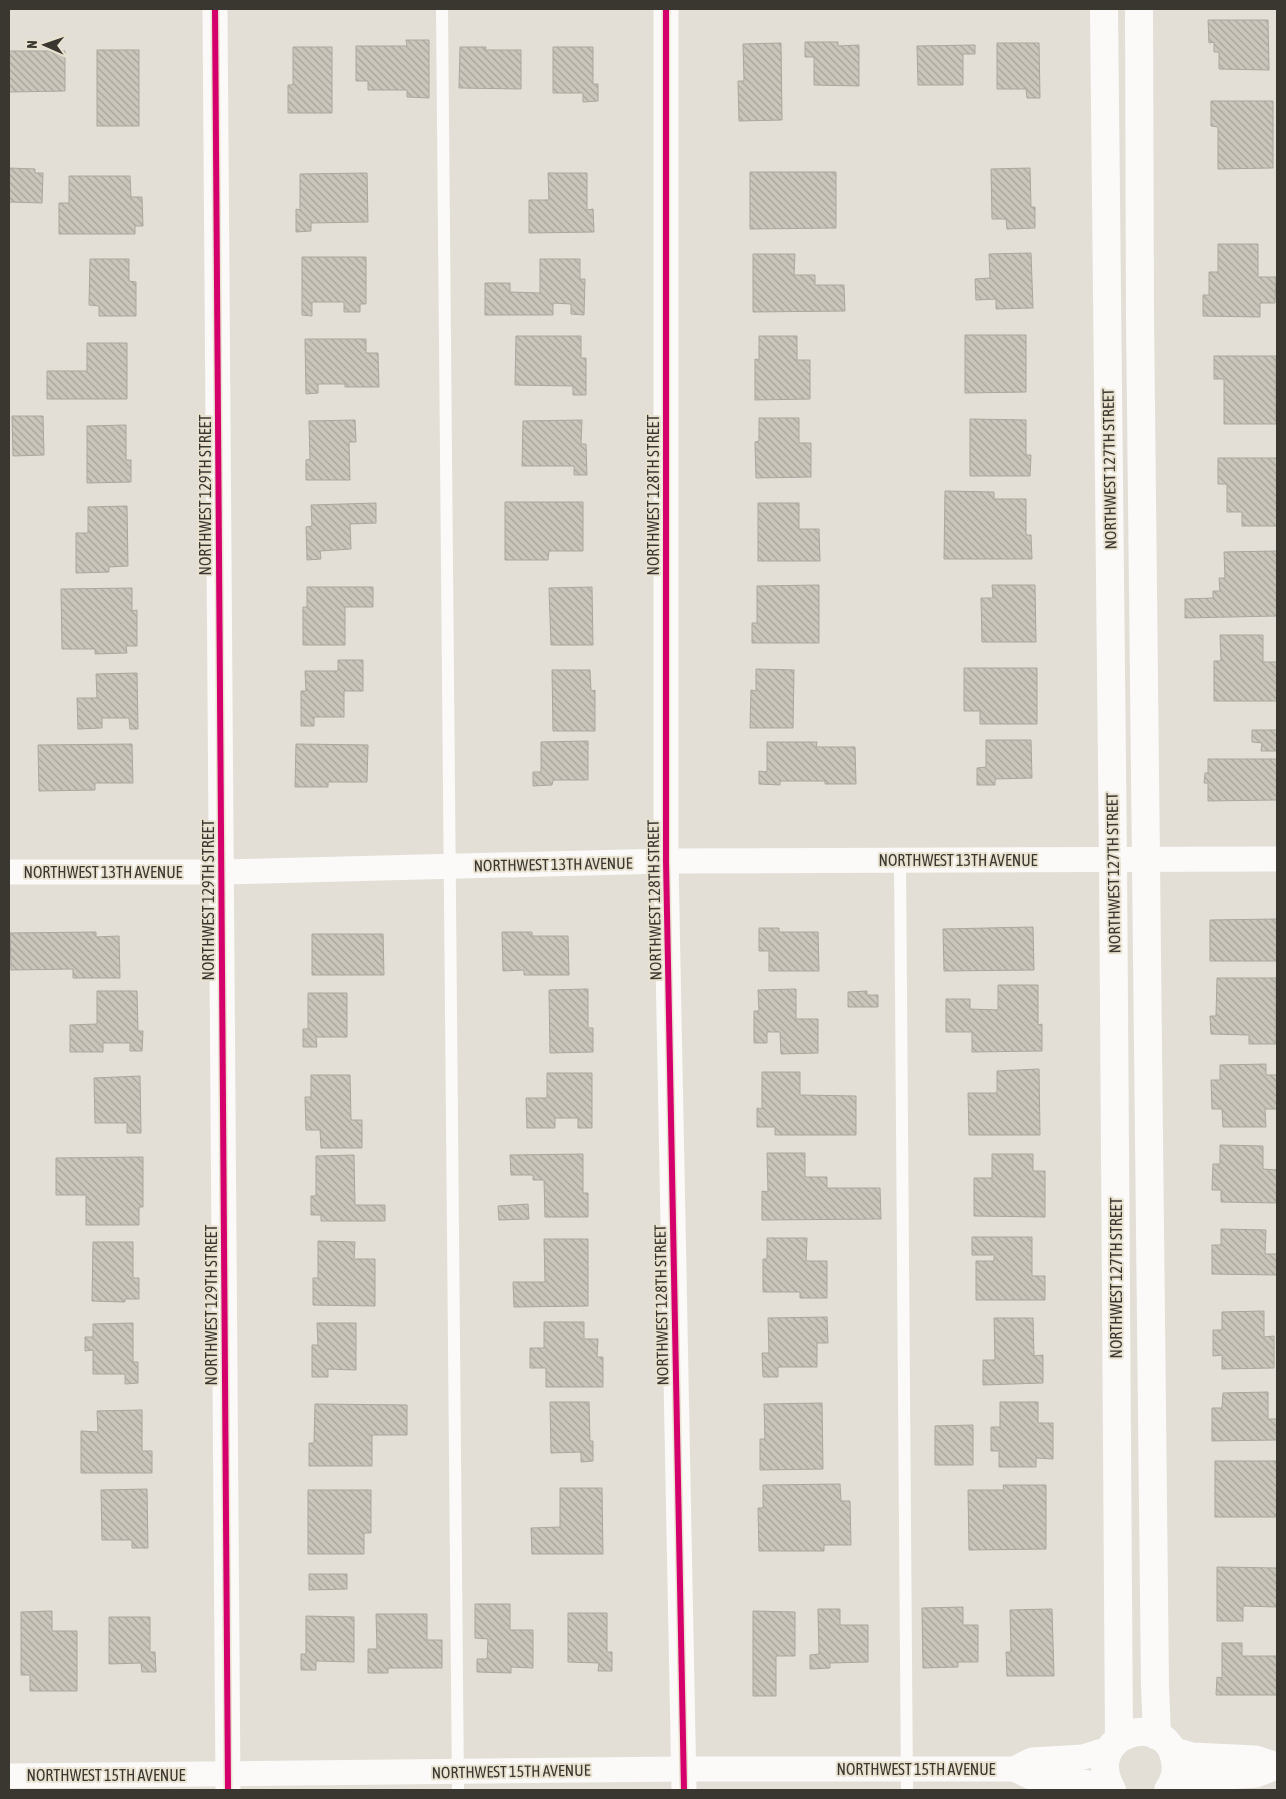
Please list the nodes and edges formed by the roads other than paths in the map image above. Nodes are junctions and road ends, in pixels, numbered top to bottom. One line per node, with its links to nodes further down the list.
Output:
1 (215, 9): 13 (street, NORTHWEST 129TH STREET)
2 (442, 9): 11 (lane)
3 (666, 9): 10 (street, NORTHWEST 128TH STREET)
4 (1104, 9): 8 (street, NORTHWEST 127TH STREET)
5 (1139, 9): 9 (street, NORTHWEST 127TH STREET)
6 (1277, 859): 9 (street, NORTHWEST 13TH AVENUE)
7 (900, 860): 8 (street, NORTHWEST 13TH AVENUE); 10 (street, NORTHWEST 13TH AVENUE); 20 (lane)
8 (1113, 860): 9 (street, NORTHWEST 13TH AVENUE); 15 (street, NORTHWEST 127TH STREET)
9 (1146, 860): 14 (street, NORTHWEST 127TH STREET)
10 (666, 861): 11 (street, NORTHWEST 13TH AVENUE); 19 (street, NORTHWEST 128TH STREET)
11 (450, 866): 13 (street, NORTHWEST 13TH AVENUE); 21 (lane)
12 (9, 872): 13 (street, NORTHWEST 13TH AVENUE)
13 (221, 872): 22 (street, NORTHWEST 129TH STREET)
14 (1164, 1742): 15 (street); 16 (street); 23 (street, NORTHWEST 127TH STREET)
15 (1114, 1744): 17 (street, NORTHWEST 15TH AVENUE); 24 (street, NORTHWEST 127TH STREET)
16 (1277, 1766): 23 (street)
17 (1014, 1768): 20 (street, NORTHWEST 15TH AVENUE); 24 (street, NORTHWEST 15TH AVENUE)
18 (9, 1776): 22 (street, NORTHWEST 15TH AVENUE)
19 (684, 1780): 20 (street, NORTHWEST 15TH AVENUE); 21 (street, NORTHWEST 15TH AVENUE)
20 (907, 1780)
21 (458, 1781): 22 (street, NORTHWEST 15TH AVENUE)
22 (228, 1782)
23 (1170, 1787)
24 (1112, 1789)

